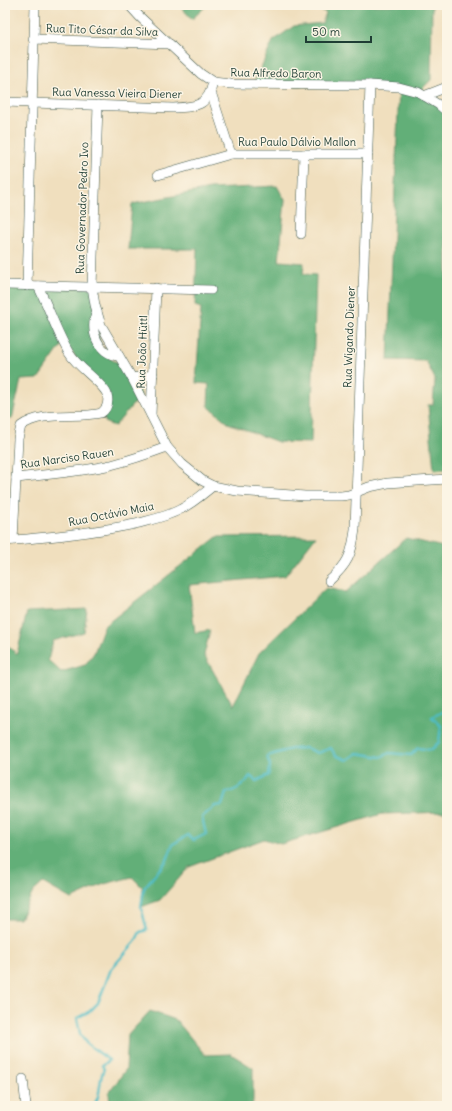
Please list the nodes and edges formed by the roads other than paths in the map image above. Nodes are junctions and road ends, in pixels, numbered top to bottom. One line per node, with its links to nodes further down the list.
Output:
1 (35, 5): 3 (street)
2 (129, 5): 4 (street)
3 (33, 39): 4 (street, Rua Tito César da Silva); 11 (street)
4 (170, 44): 5 (street)
5 (213, 82): 6 (street, Rua Alfredo Baron); 8 (street)
6 (370, 85): 9 (street, Rua Alfredo Baron); 16 (street, Rua Wigando Diener)
7 (447, 87): 9 (street)
8 (211, 92): 12 (street, Rua Vanessa Vieira Diener); 14 (street)
9 (424, 96): 13 (street, Rua Alfredo Baron)
10 (5, 102): 11 (street, Rua Vanessa Vieira Diener)
11 (32, 103): 12 (street, Rua Vanessa Vieira Diener); 20 (street)
12 (98, 106): 22 (street, Rua Governador Pedro Ivo)
13 (447, 112)
14 (231, 154): 15 (street, Rua Paulo Dálvio Mallon); 17 (street, Rua Paulo Dálvio Mallon)
15 (304, 154): 16 (street, Rua Paulo Dálvio Mallon); 18 (street)
16 (368, 154): 32 (street, Rua Wigando Diener)
17 (158, 175)
18 (301, 234)
19 (5, 285): 20 (street)
20 (27, 286): 21 (street)
21 (38, 286): 22 (street); 29 (street)
22 (92, 287): 23 (street); 26 (street, Rua Governador Pedro Ivo)
23 (156, 288): 24 (street); 25 (street, Rua João Hüttl)
24 (210, 290)
25 (153, 375): 26 (street); 27 (street, Rua João Hüttl)
26 (132, 378): 27 (street, Rua Governador Pedro Ivo)
27 (151, 416): 28 (street, Rua Governador Pedro Ivo)
28 (166, 447): 29 (street, Rua Narciso Rauen); 31 (street, Rua Governador Pedro Ivo)
29 (16, 478): 33 (street)
30 (447, 479): 32 (street, Rua Governador Pedro Ivo)
31 (213, 486): 32 (street, Rua Governador Pedro Ivo); 33 (street, Rua Octávio Maia)
32 (356, 493): 34 (street, Rua Wigando Diener)
33 (9, 540)
34 (328, 581)
35 (24, 1079): 36 (street)
36 (26, 1106)

